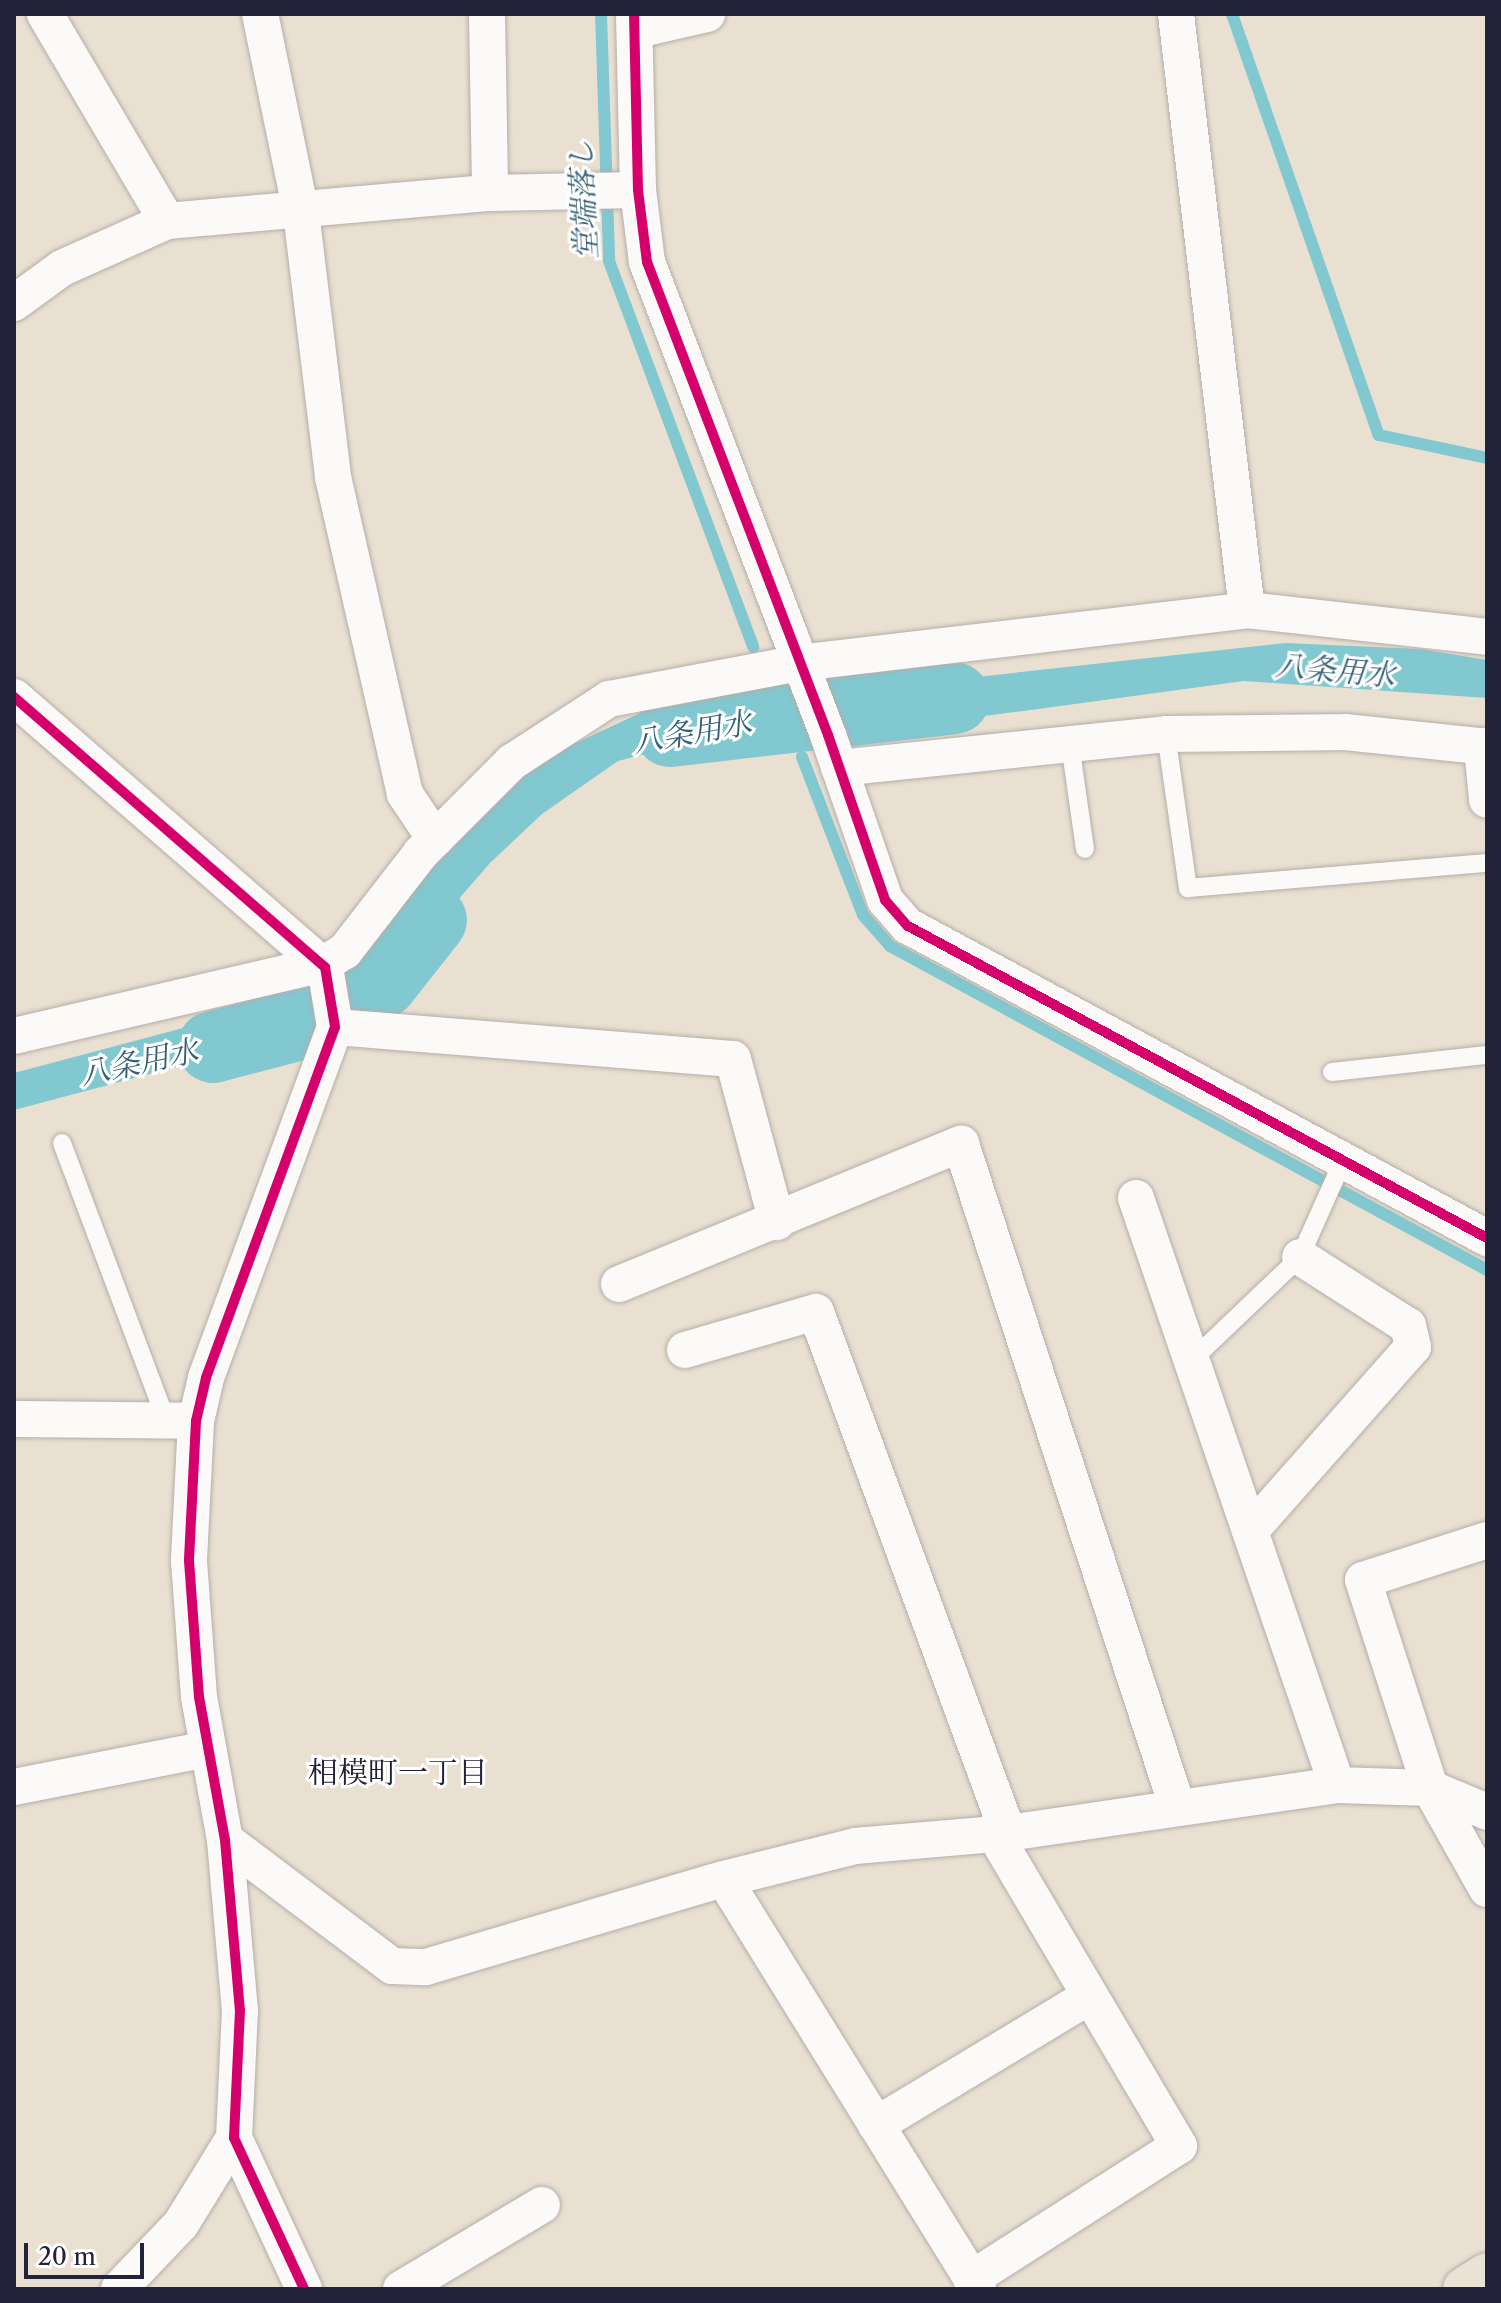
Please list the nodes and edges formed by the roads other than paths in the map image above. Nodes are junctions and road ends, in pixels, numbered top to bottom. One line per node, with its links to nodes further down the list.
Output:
1 (45, 14): 10 (street)
2 (260, 14): 9 (street)
3 (487, 14): 8 (street)
4 (707, 14): 6 (street)
5 (1176, 14): 12 (street)
6 (636, 22): 7 (street)
7 (636, 190): 8 (street); 14 (street)
8 (490, 193): 9 (street)
9 (301, 212): 10 (street); 21 (street)
10 (167, 221): 11 (street)
11 (14, 303)
12 (1247, 610): 13 (street); 14 (street)
13 (1487, 637)
14 (803, 673): 19 (street); 21 (street)
15 (14, 697): 24 (street)
16 (1166, 734): 17 (street); 18 (street); 23 (lane)
17 (1070, 744): 19 (street); 22 (lane)
18 (1484, 747): 20 (street)
19 (834, 751): 30 (street)
20 (1487, 800)
21 (435, 839): 24 (street)
22 (1085, 849)
23 (1487, 863)
24 (325, 965): 25 (street); 26 (street)
25 (335, 1026): 32 (street); 39 (street)
26 (14, 1036)
27 (1487, 1055): 28 (lane)
28 (1332, 1072)
29 (62, 1143): 39 (lane)
30 (1342, 1162): 33 (street); 34 (lane)
31 (1136, 1198): 37 (street)
32 (777, 1222): 35 (street); 46 (street)
33 (1487, 1238)
34 (1300, 1257): 37 (lane); 40 (street)
35 (619, 1284)
36 (685, 1350): 48 (street)
37 (1192, 1360): 40 (street)
38 (14, 1419): 39 (street)
39 (182, 1422): 42 (street)
40 (1250, 1531): 43 (street)
41 (1487, 1540): 45 (street)
42 (208, 1749): 44 (street); 49 (street)
43 (1337, 1785): 45 (street); 46 (street)
44 (14, 1787)
45 (1430, 1788): 47 (street); 51 (street)
46 (1177, 1806): 48 (street)
47 (1487, 1812)
48 (1000, 1832): 50 (street); 52 (street)
49 (225, 1840): 50 (street); 54 (street)
50 (724, 1879): 53 (street)
51 (1487, 1889)
52 (1090, 1996): 53 (street); 57 (street)
53 (876, 2125): 57 (street)
54 (234, 2138): 58 (street); 59 (street)
55 (542, 2205): 60 (street)
56 (1487, 2275): 61 (main road)
57 (974, 2284)
58 (119, 2289)
59 (304, 2289)
60 (401, 2289)
61 (1465, 2289)

